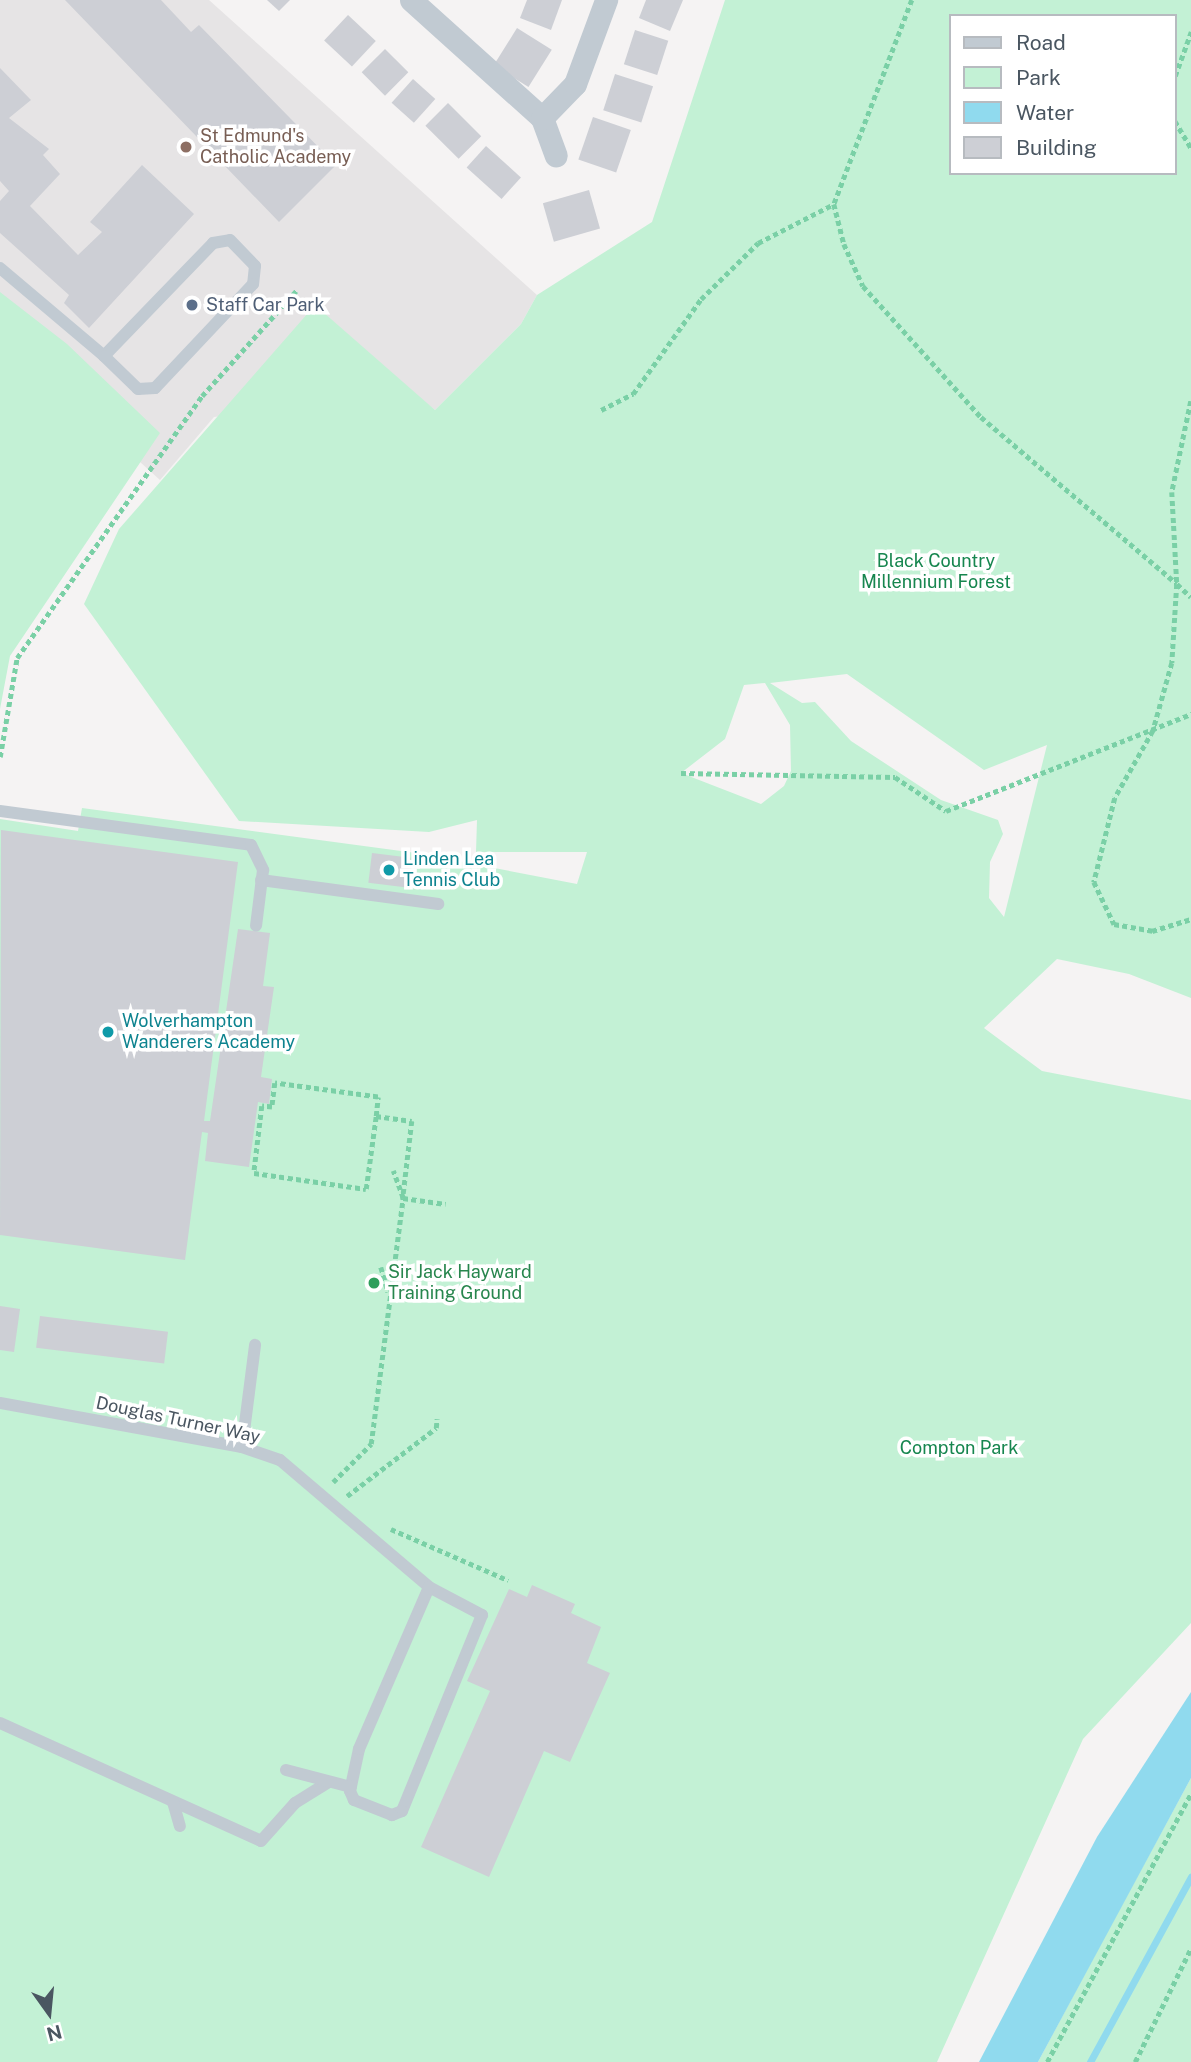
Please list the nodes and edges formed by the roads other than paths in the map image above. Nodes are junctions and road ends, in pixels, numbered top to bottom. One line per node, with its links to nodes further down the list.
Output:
1 (411, 0): 3 (street)
2 (606, 0): 3 (street)
3 (542, 118): 4 (street)
4 (556, 156)
5 (0, 268): 6 (lane)
6 (104, 356): 6 (lane)
7 (0, 811): 8 (lane)
8 (261, 880): 9 (lane); 10 (lane)
9 (438, 904)
10 (256, 926)
11 (255, 1345): 13 (lane)
12 (0, 1403): 13 (lane, Douglas Turner Way)
13 (242, 1447): 14 (lane, Douglas Turner Way)
14 (429, 1587): 18 (lane); 18 (lane, Douglas Turner Way)
15 (0, 1723): 19 (lane)
16 (286, 1770): 17 (lane)
17 (328, 1782): 18 (lane); 19 (lane)
18 (351, 1787)
19 (173, 1802): 20 (lane)
20 (180, 1826)

